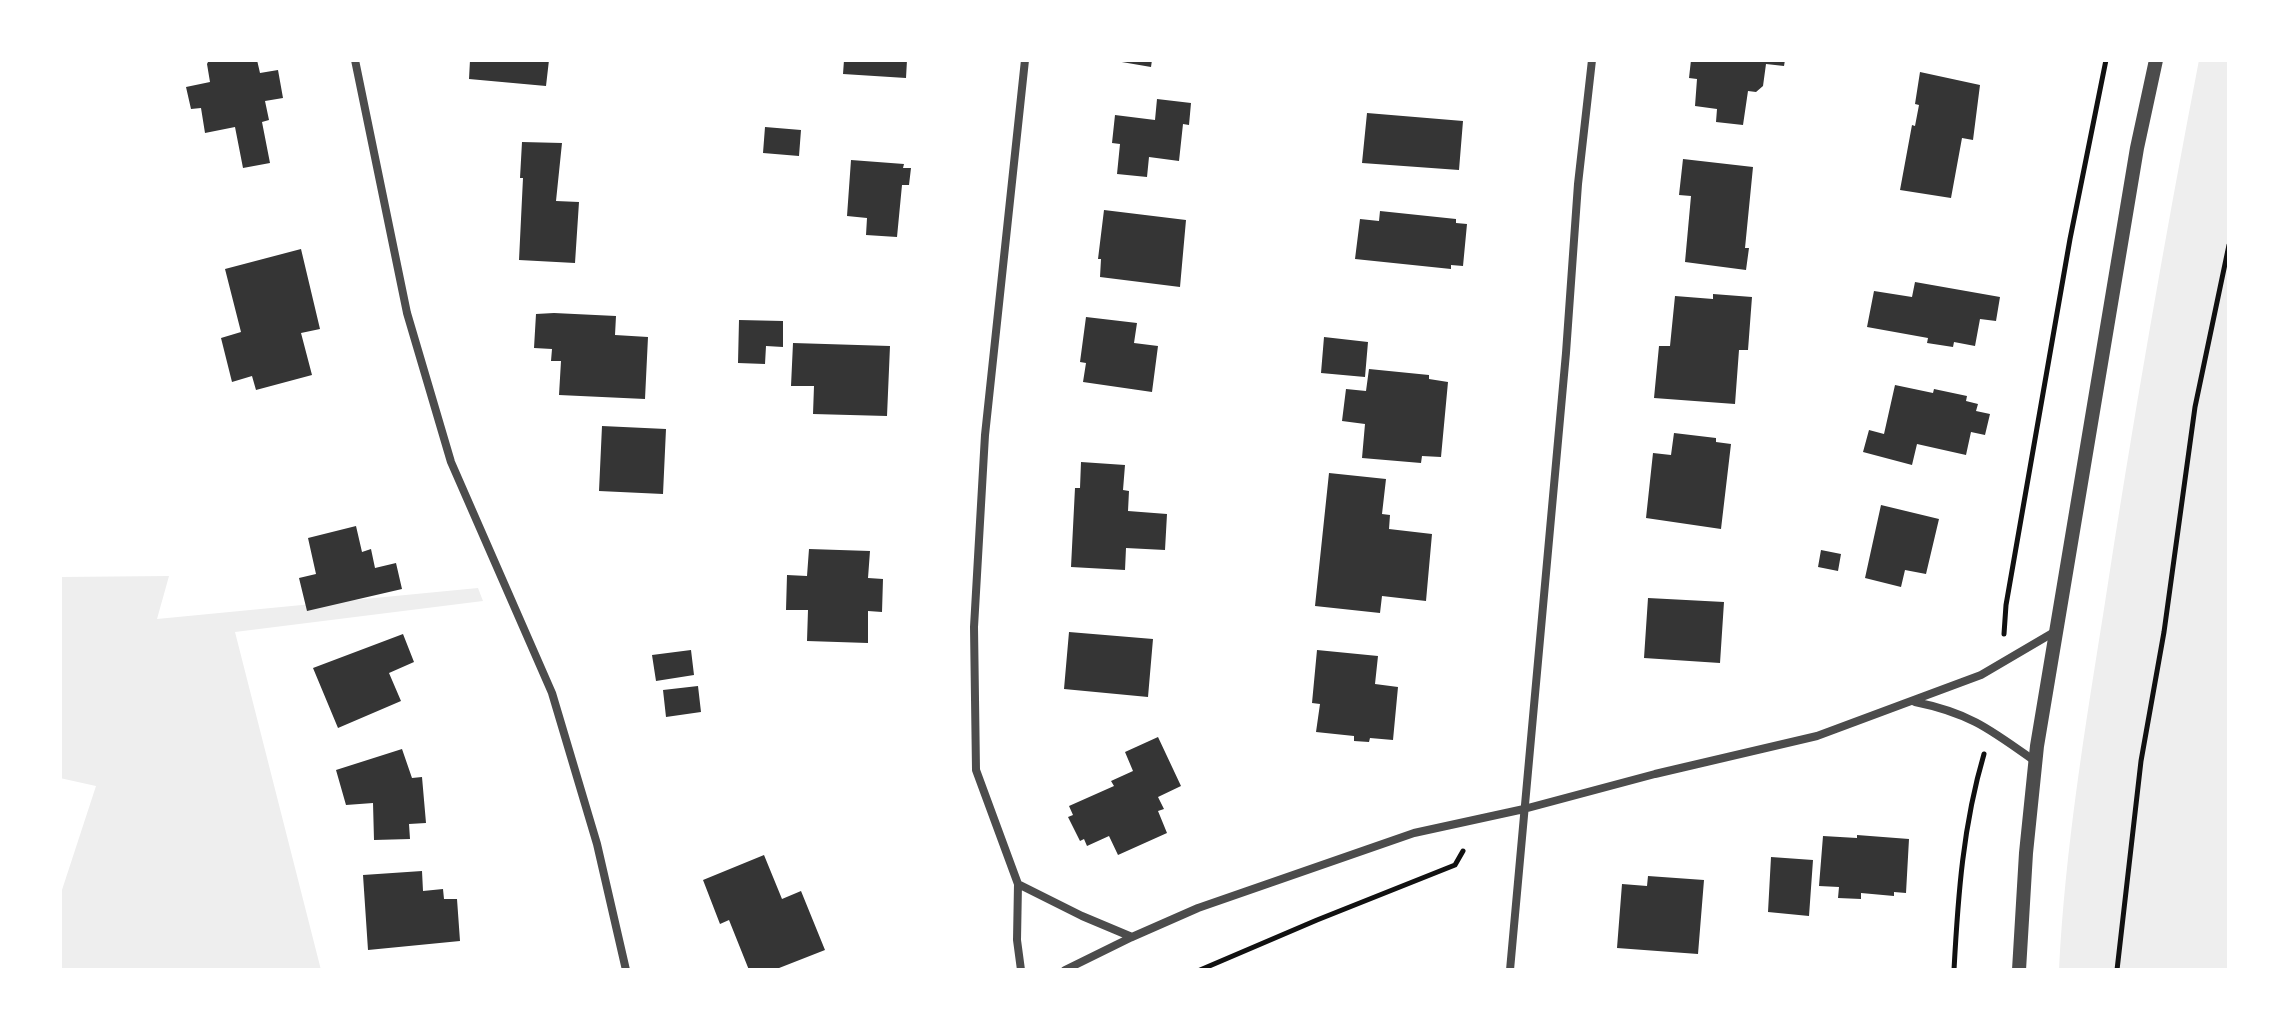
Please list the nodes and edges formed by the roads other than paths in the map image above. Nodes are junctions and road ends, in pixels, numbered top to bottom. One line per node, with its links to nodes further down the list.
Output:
1 (355, 60): 11 (street)
2 (1025, 60): 9 (street)
3 (1592, 60): 8 (street)
4 (2156, 60): 5 (street)
5 (2056, 630): 6 (street); 7 (street)
6 (1914, 701): 7 (street); 8 (street)
7 (2036, 762): 15 (street)
8 (1524, 809): 10 (street); 14 (street)
9 (1018, 884): 10 (street); 12 (street)
10 (1132, 937): 13 (street)
11 (626, 970)
12 (1021, 970)
13 (1065, 970)
14 (1510, 970)
15 (2019, 970)

